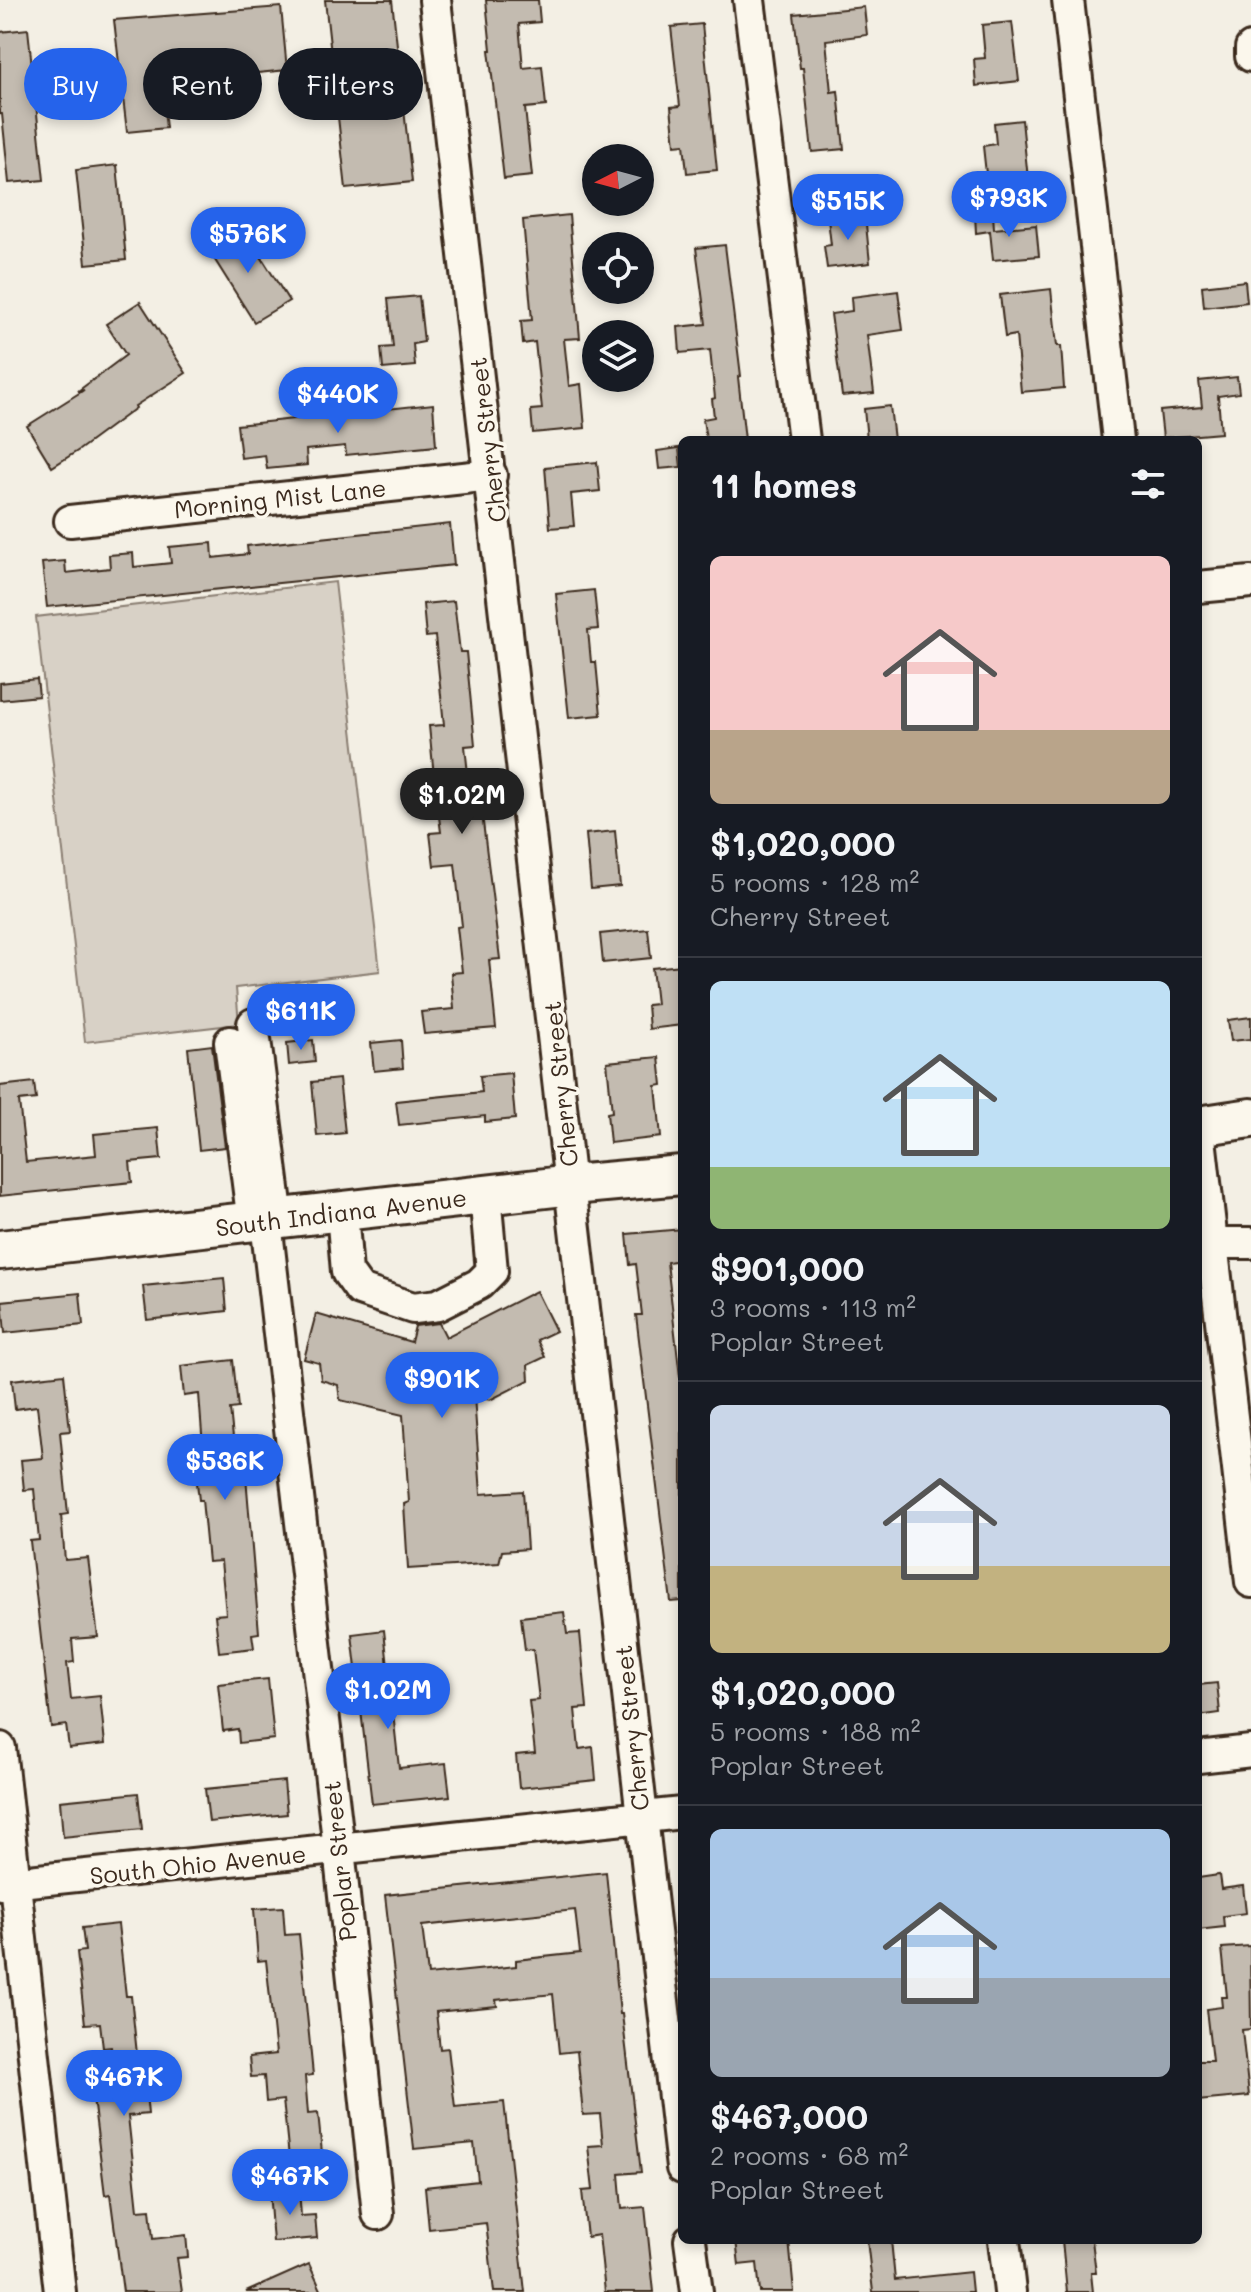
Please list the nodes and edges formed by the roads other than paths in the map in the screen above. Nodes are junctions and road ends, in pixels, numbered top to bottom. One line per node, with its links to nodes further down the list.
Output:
1 (435, 0): 8 (street, Cherry Street)
2 (749, 0): 6 (street)
3 (1068, 0): 7 (street)
4 (1251, 48): 5 (street)
5 (1251, 56)
6 (804, 436)
7 (1118, 436)
8 (491, 475): 9 (street, Morning Mist Lane); 17 (street, Cherry Street)
9 (70, 521)
10 (1251, 582): 11 (street)
11 (1202, 587)
12 (242, 1033): 20 (street, Poplar Street)
13 (1251, 1118): 14 (main road)
14 (1202, 1124)
15 (1202, 1158): 21 (street)
16 (678, 1175): 17 (main road, South Indiana Avenue)
17 (572, 1185): 18 (main road, South Indiana Avenue); 29 (street, Cherry Street)
18 (485, 1195): 19 (main road, South Indiana Avenue); 19 (street)
19 (342, 1212): 20 (main road, South Indiana Avenue)
20 (266, 1222): 23 (main road, South Indiana Avenue); 30 (street, Poplar Street)
21 (1212, 1243): 22 (street); 24 (street)
22 (1251, 1243)
23 (0, 1250)
24 (1251, 1582)
25 (0, 1748): 31 (street)
26 (1251, 1751): 27 (street)
27 (1202, 1757)
28 (678, 1813): 29 (street, South Ohio Avenue)
29 (641, 1818): 30 (street, South Ohio Avenue); 32 (street, Cherry Street)
30 (339, 1849): 31 (street, South Ohio Avenue); 33 (street, Poplar Street)
31 (8, 1883): 36 (street)
32 (678, 2134)
33 (378, 2214)
34 (691, 2244): 37 (street)
35 (1004, 2244): 38 (street)
36 (60, 2292)
37 (697, 2292)
38 (1010, 2292)

